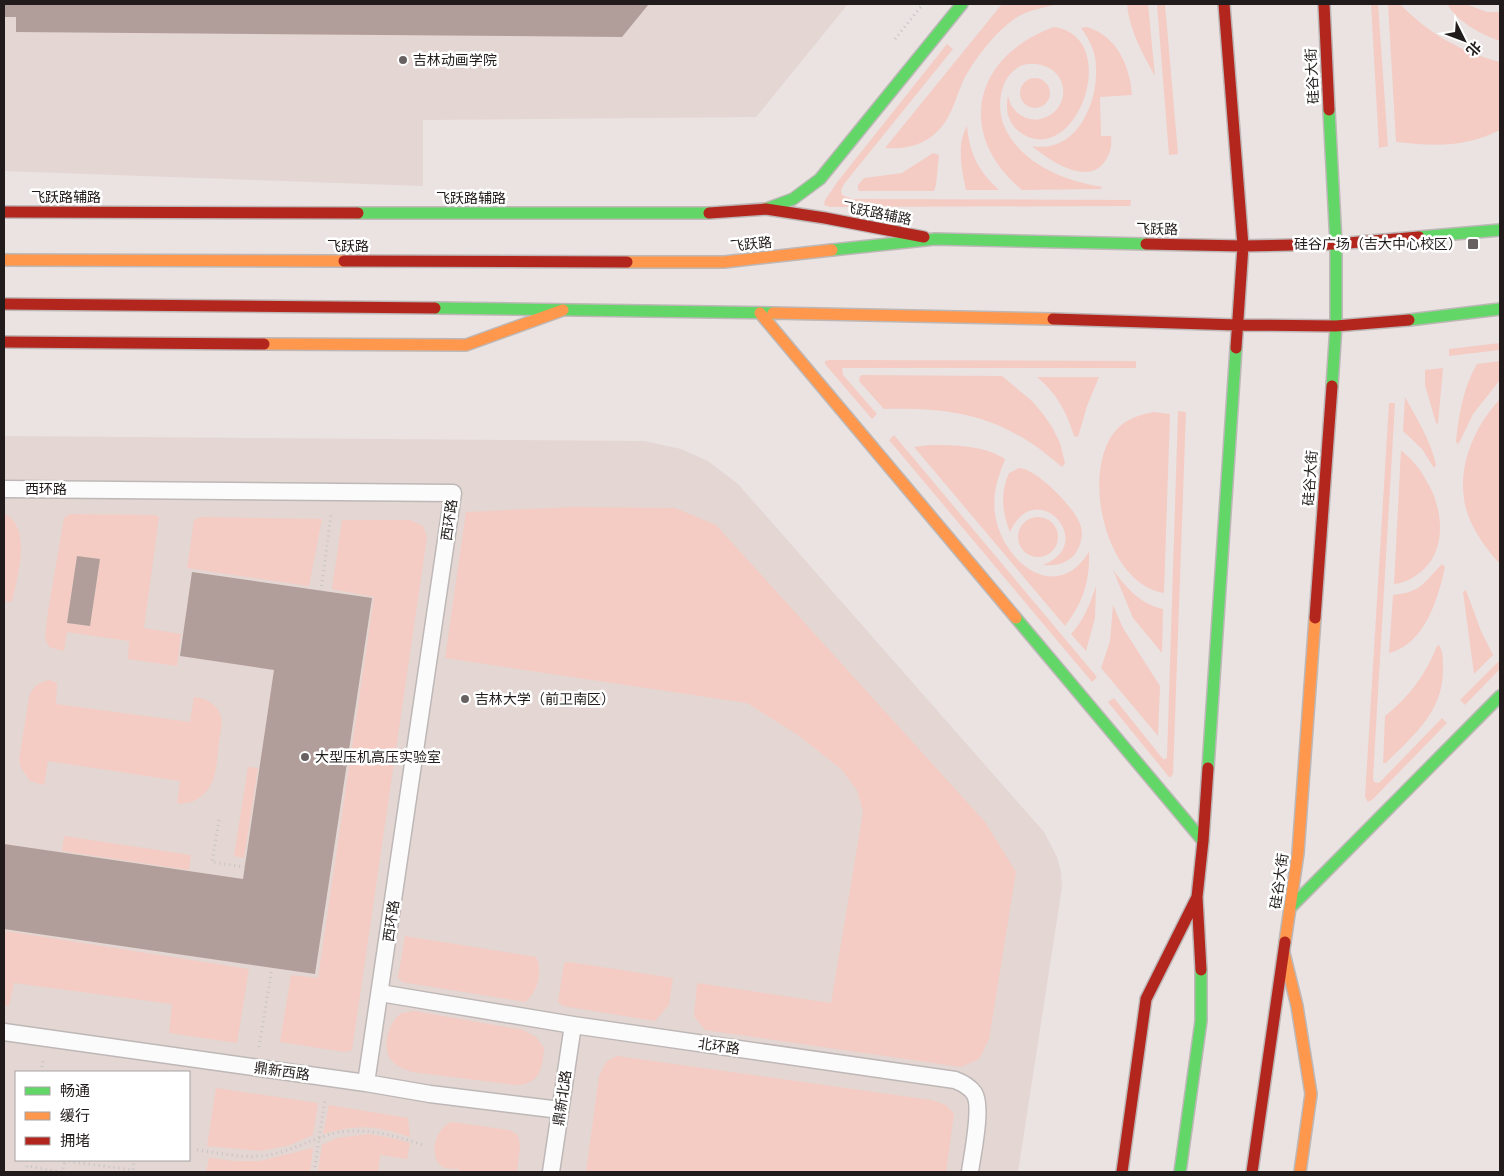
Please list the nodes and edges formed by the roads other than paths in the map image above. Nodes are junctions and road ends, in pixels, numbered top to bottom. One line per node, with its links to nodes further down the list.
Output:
1 (962, 4): 4 (main road)
2 (1224, 4): 9 (main road)
3 (1324, 4): 8 (main road, 硅谷大街)
4 (766, 209): 5 (main road, 飞跃路辅路); 7 (main road, 飞跃路辅路)
5 (4, 212)
6 (1500, 230): 8 (main road, 飞跃路)
7 (935, 239): 9 (main road, 飞跃路); 10 (main road, 飞跃路)
8 (1336, 244): 9 (main road, 飞跃路); 16 (main road, 硅谷大街)
9 (1243, 246): 15 (main road)
10 (4, 260)
11 (4, 304): 13 (main road)
12 (1500, 309): 16 (main road)
13 (563, 310): 14 (main road); 17 (main road)
14 (760, 313): 15 (main road); 20 (main road)
15 (1237, 325): 16 (main road); 20 (main road)
16 (1336, 326): 22 (main road, 硅谷大街)
17 (4, 342)
18 (4, 489): 24 (lane, 西环路)
19 (1500, 696): 22 (main road)
20 (1203, 842): 21 (main road)
21 (1197, 897): 31 (main road); 32 (main road)
22 (1290, 908): 23 (main road, 硅谷大街)
23 (1284, 953): 33 (main road, 硅谷大街); 34 (main road, 硅谷大街)
24 (380, 992): 25 (lane, 北环路); 27 (lane)
25 (573, 1025): 28 (lane, 鼎新北路); 30 (lane, 北环路)
26 (4, 1032): 27 (lane, 鼎新西路)
27 (366, 1083): 28 (lane, 鼎新西路)
28 (560, 1110): 29 (lane, 鼎新北路)
29 (551, 1172)
30 (970, 1172)
31 (1122, 1172)
32 (1180, 1172)
33 (1252, 1172)
34 (1300, 1172)

